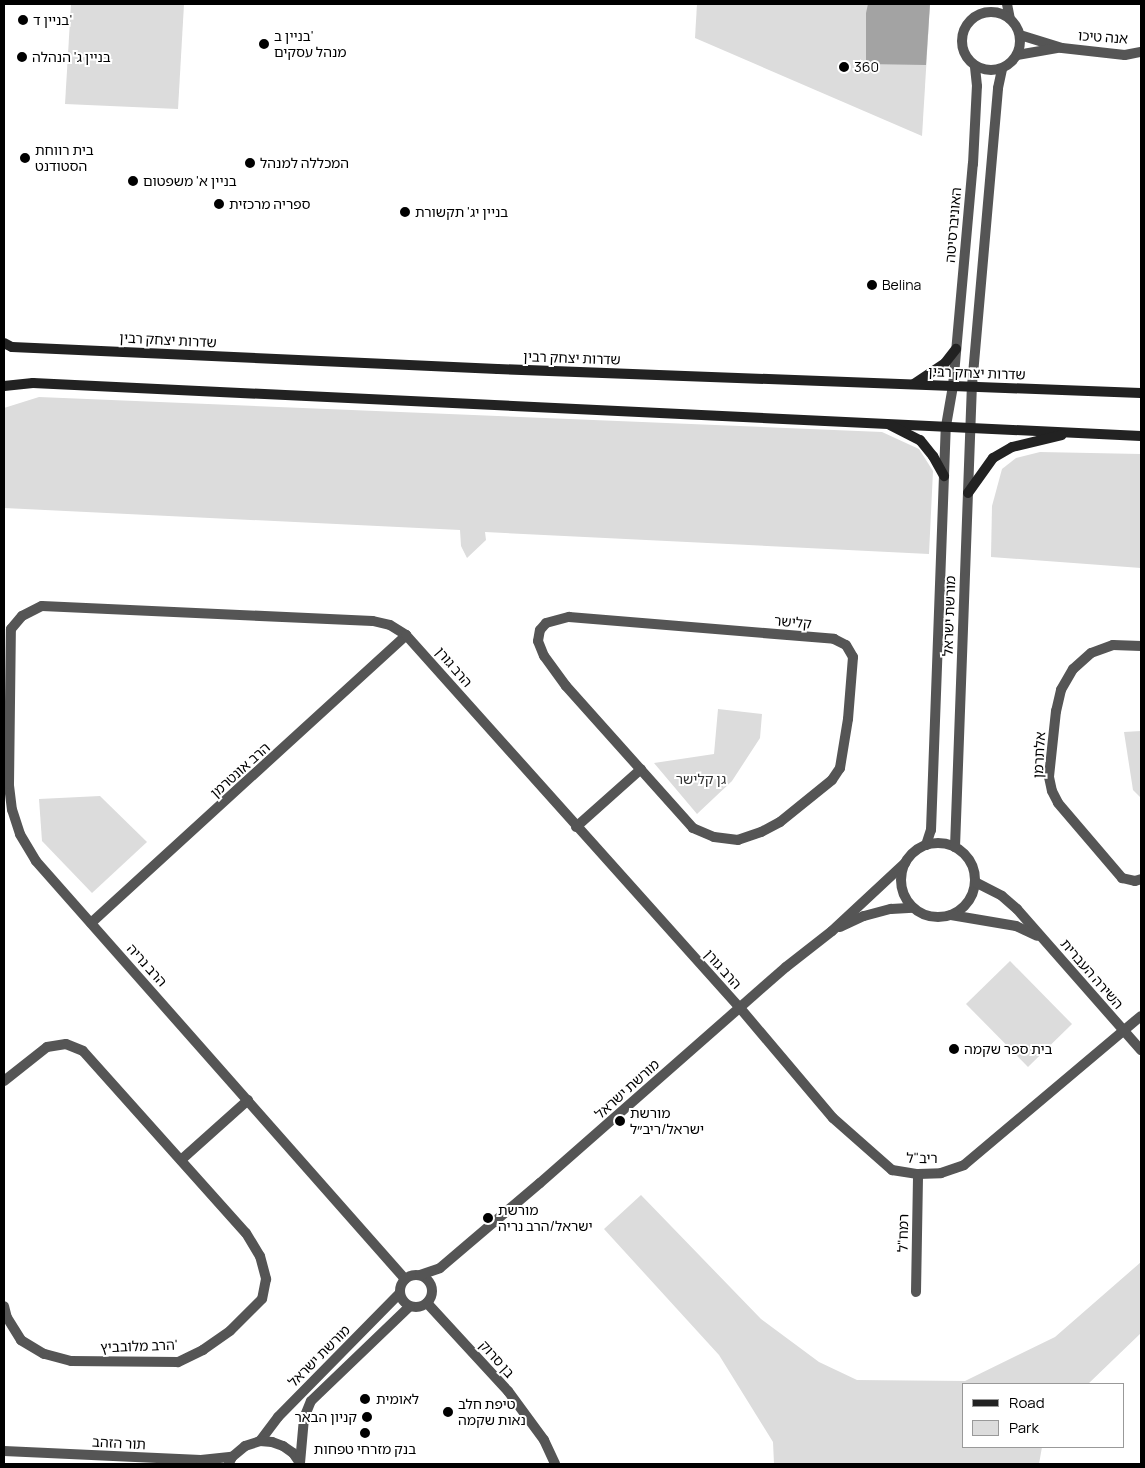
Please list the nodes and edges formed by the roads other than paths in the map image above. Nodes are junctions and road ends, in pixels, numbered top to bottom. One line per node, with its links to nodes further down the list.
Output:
1 (981, 4): 3 (street)
2 (1007, 4): 4 (street)
3 (977, 15): 4 (street); 9 (street)
4 (1010, 19): 5 (street)
5 (1020, 34): 6 (street, אנה טיכו); 8 (street)
6 (1062, 48): 7 (street, אנה טיכו); 8 (street, אנה טיכו)
7 (1141, 52)
8 (1017, 55): 10 (street)
9 (975, 66): 10 (street); 12 (street, האוניברסיטה)
10 (1002, 68): 16 (street)
11 (4, 343): 13 (main road, שדרות יצחק רבין)
12 (956, 349): 13 (main road); 15 (street, האוניברסיטה)
13 (914, 384): 15 (main road, שדרות יצחק רבין)
14 (4, 386): 18 (main road)
15 (953, 386): 16 (main road, שדרות יצחק רבין); 19 (street, מורשת ישראל)
16 (972, 386): 17 (main road, שדרות יצחק רבין); 20 (street, מורשת ישראל)
17 (1141, 393)
18 (887, 423): 19 (main road); 23 (main road)
19 (946, 426): 20 (main road); 23 (street, מורשת ישראל)
20 (970, 427): 21 (main road); 24 (street, מורשת ישראל)
21 (1074, 432): 22 (main road); 24 (main road)
22 (1141, 436)
23 (944, 476): 30 (street, מורשת ישראל)
24 (968, 493): 31 (street, מורשת ישראל)
25 (22, 616): 26 (street, הרב גורן); 37 (street, הרב נריה)
26 (406, 635): 29 (street, הרב גורן); 37 (street, הרב אונטרמן)
27 (1141, 646): 33 (street, אלתרמן)
28 (641, 769): 28 (street, קלישר); 29 (street)
29 (576, 827): 40 (street, הרב גורן)
30 (926, 845): 31 (street); 32 (street)
31 (955, 847): 34 (street)
32 (905, 863): 35 (street); 38 (street, מורשת ישראל)
33 (1141, 879)
34 (975, 882): 36 (street); 39 (street, השירה העברית)
35 (913, 908): 36 (street); 38 (street, מורשת ישראל)
36 (952, 915): 39 (street, השירה העברית)
37 (91, 923): 45 (street, הרב נריה)
38 (832, 931): 40 (street, מורשת ישראל)
39 (1042, 938): 42 (street, השירה העברית)
40 (740, 1008): 47 (street, ריב"ל); 48 (street, מורשת ישראל)
41 (1141, 1016): 42 (street, ריב"ל)
42 (1124, 1031): 43 (street, השירה העברית); 47 (street, ריב"ל)
43 (1141, 1050)
44 (4, 1081): 46 (street, הרב מלובביץ')
45 (248, 1100): 46 (street); 50 (street, הרב נריה)
46 (181, 1160): 55 (street, הרב מלובביץ')
47 (918, 1174): 52 (street, רמח"ל)
48 (440, 1268): 49 (street, מורשת ישראל); 51 (street, מורשת ישראל)
49 (420, 1275): 50 (street); 51 (street)
50 (405, 1279): 53 (street)
51 (432, 1285): 54 (street)
52 (916, 1292)
53 (400, 1293): 56 (street); 57 (street, מורשת ישראל)
54 (427, 1303): 56 (street); 61 (street, בן סרוק)
55 (4, 1306)
56 (410, 1306): 60 (street, מורשת ישראל)
57 (260, 1441): 59 (street); 60 (street)
58 (4, 1451): 59 (street, תור הזהב)
59 (231, 1461)
60 (300, 1464)
61 (555, 1464)

